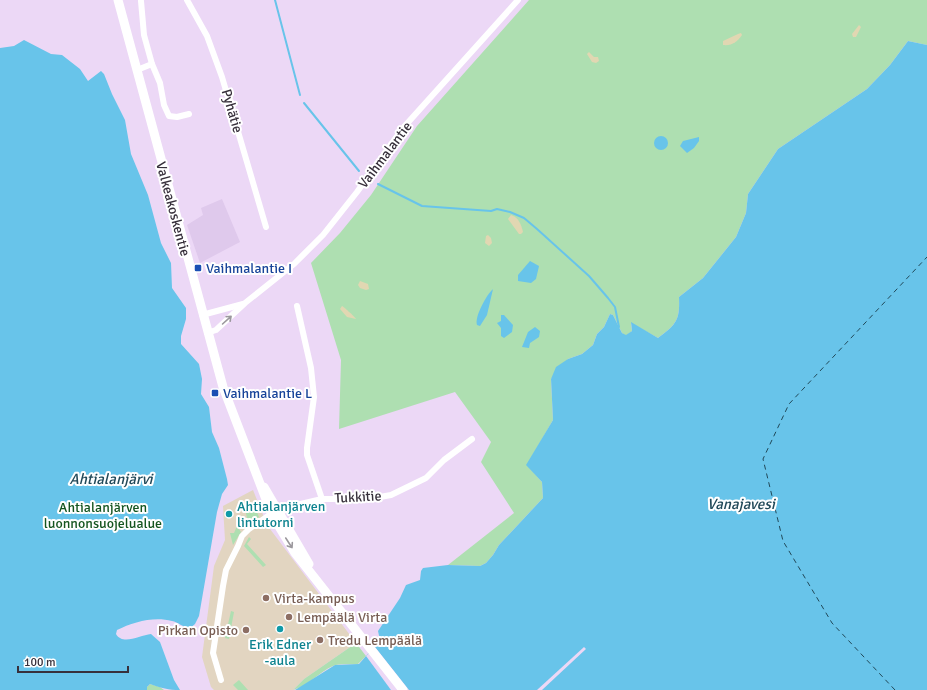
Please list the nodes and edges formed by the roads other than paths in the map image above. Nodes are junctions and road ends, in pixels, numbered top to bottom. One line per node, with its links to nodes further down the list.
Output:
1 (118, 0): 6 (street, Valkeakoskentie)
2 (187, 0): 8 (street, Pyhätie)
3 (518, 0): 9 (street, Vaihmalantie)
4 (141, 2): 5 (street)
5 (152, 64): 6 (street); 7 (street)
6 (137, 70): 11 (street, Valkeakoskentie)
7 (188, 114)
8 (266, 227)
9 (245, 304): 11 (street, Vaihmalantie); 12 (street, Vaihmalantie, one-way to 9)
10 (297, 306): 14 (street)
11 (202, 315): 12 (street, Valkeakoskentie)
12 (207, 332): 15 (street, Valkeakoskentie)
13 (472, 439): 14 (street, Tukkitie)
14 (322, 499): 15 (street, Tukkitie)
15 (276, 513): 16 (street, Tukkitie); 17 (street, Valkeakoskentie)
16 (221, 680)
17 (403, 690)

